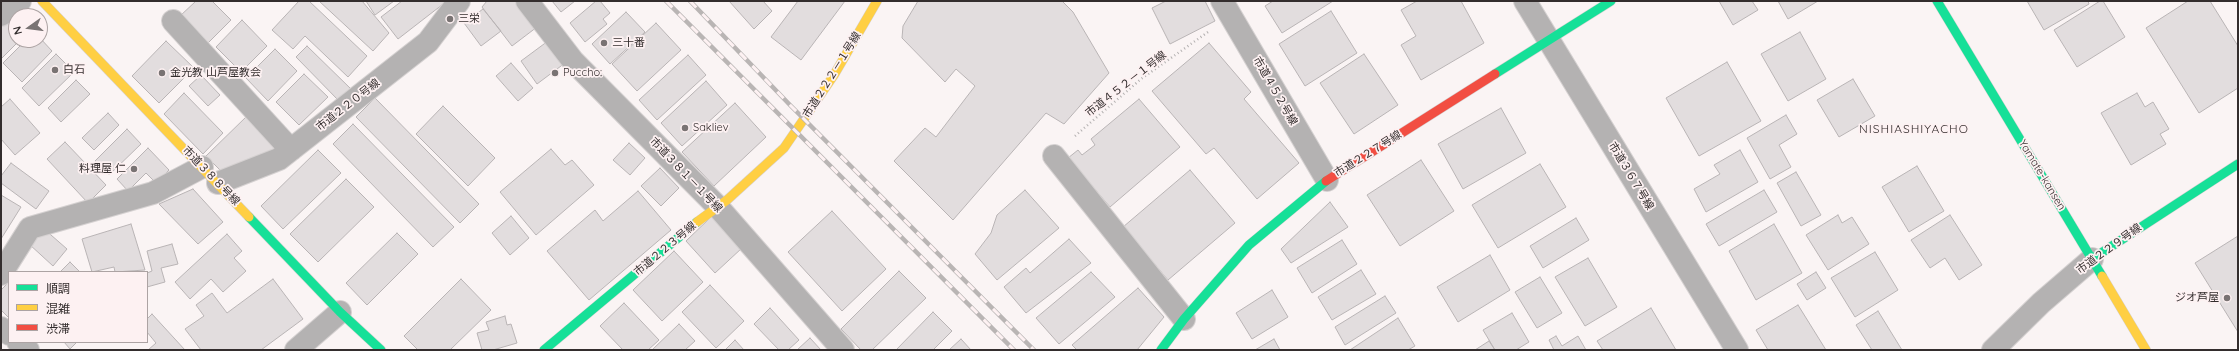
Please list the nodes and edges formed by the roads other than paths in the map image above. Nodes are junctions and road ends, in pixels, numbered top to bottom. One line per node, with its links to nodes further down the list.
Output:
1 (20, 1): 10 (street)
2 (42, 1): 17 (street, 市道３８８号線)
3 (459, 1): 14 (street, 市道２２０号線)
4 (527, 1): 20 (street, 市道３８１－１号線)
5 (877, 1): 13 (street, 市道２２２－１号線)
6 (1525, 1): 12 (street, 市道３６７号線)
7 (1611, 1): 12 (street, 市道２２７号線)
8 (1937, 1): 21 (street, Yamate-kansen)
9 (1227, 8): 18 (street, 市道４５２号線)
10 (1, 15)
11 (173, 21): 14 (street)
12 (1548, 40): 18 (street, 市道２２７号線); 32 (street, 市道３６７号線)
13 (784, 148): 20 (street, 市道２２３号線)
14 (291, 150): 19 (street, 市道２２０号線)
15 (1054, 156): 24 (street)
16 (2238, 164): 21 (street, 市道２２９号線)
17 (202, 167): 19 (street, 市道３８８号線); 22 (street)
18 (1327, 180): 24 (street, 市道２２７号線)
19 (218, 184): 23 (street, 市道３８８号線)
20 (717, 206): 29 (street, 市道２２３号線); 30 (street, 市道３８１－１号線)
21 (2092, 259): 33 (street, 市道２２９号線); 34 (street, Yamate-kansen)
22 (1, 274)
23 (340, 312): 27 (street); 28 (street, 市道３８８号線)
24 (1184, 319): 31 (street, 市道２２７号線)
25 (19, 343): 26 (street)
26 (28, 350)
27 (296, 350)
28 (381, 350)
29 (544, 350)
30 (843, 350)
31 (1161, 350)
32 (1737, 350)
33 (1993, 350)
34 (2146, 350)

